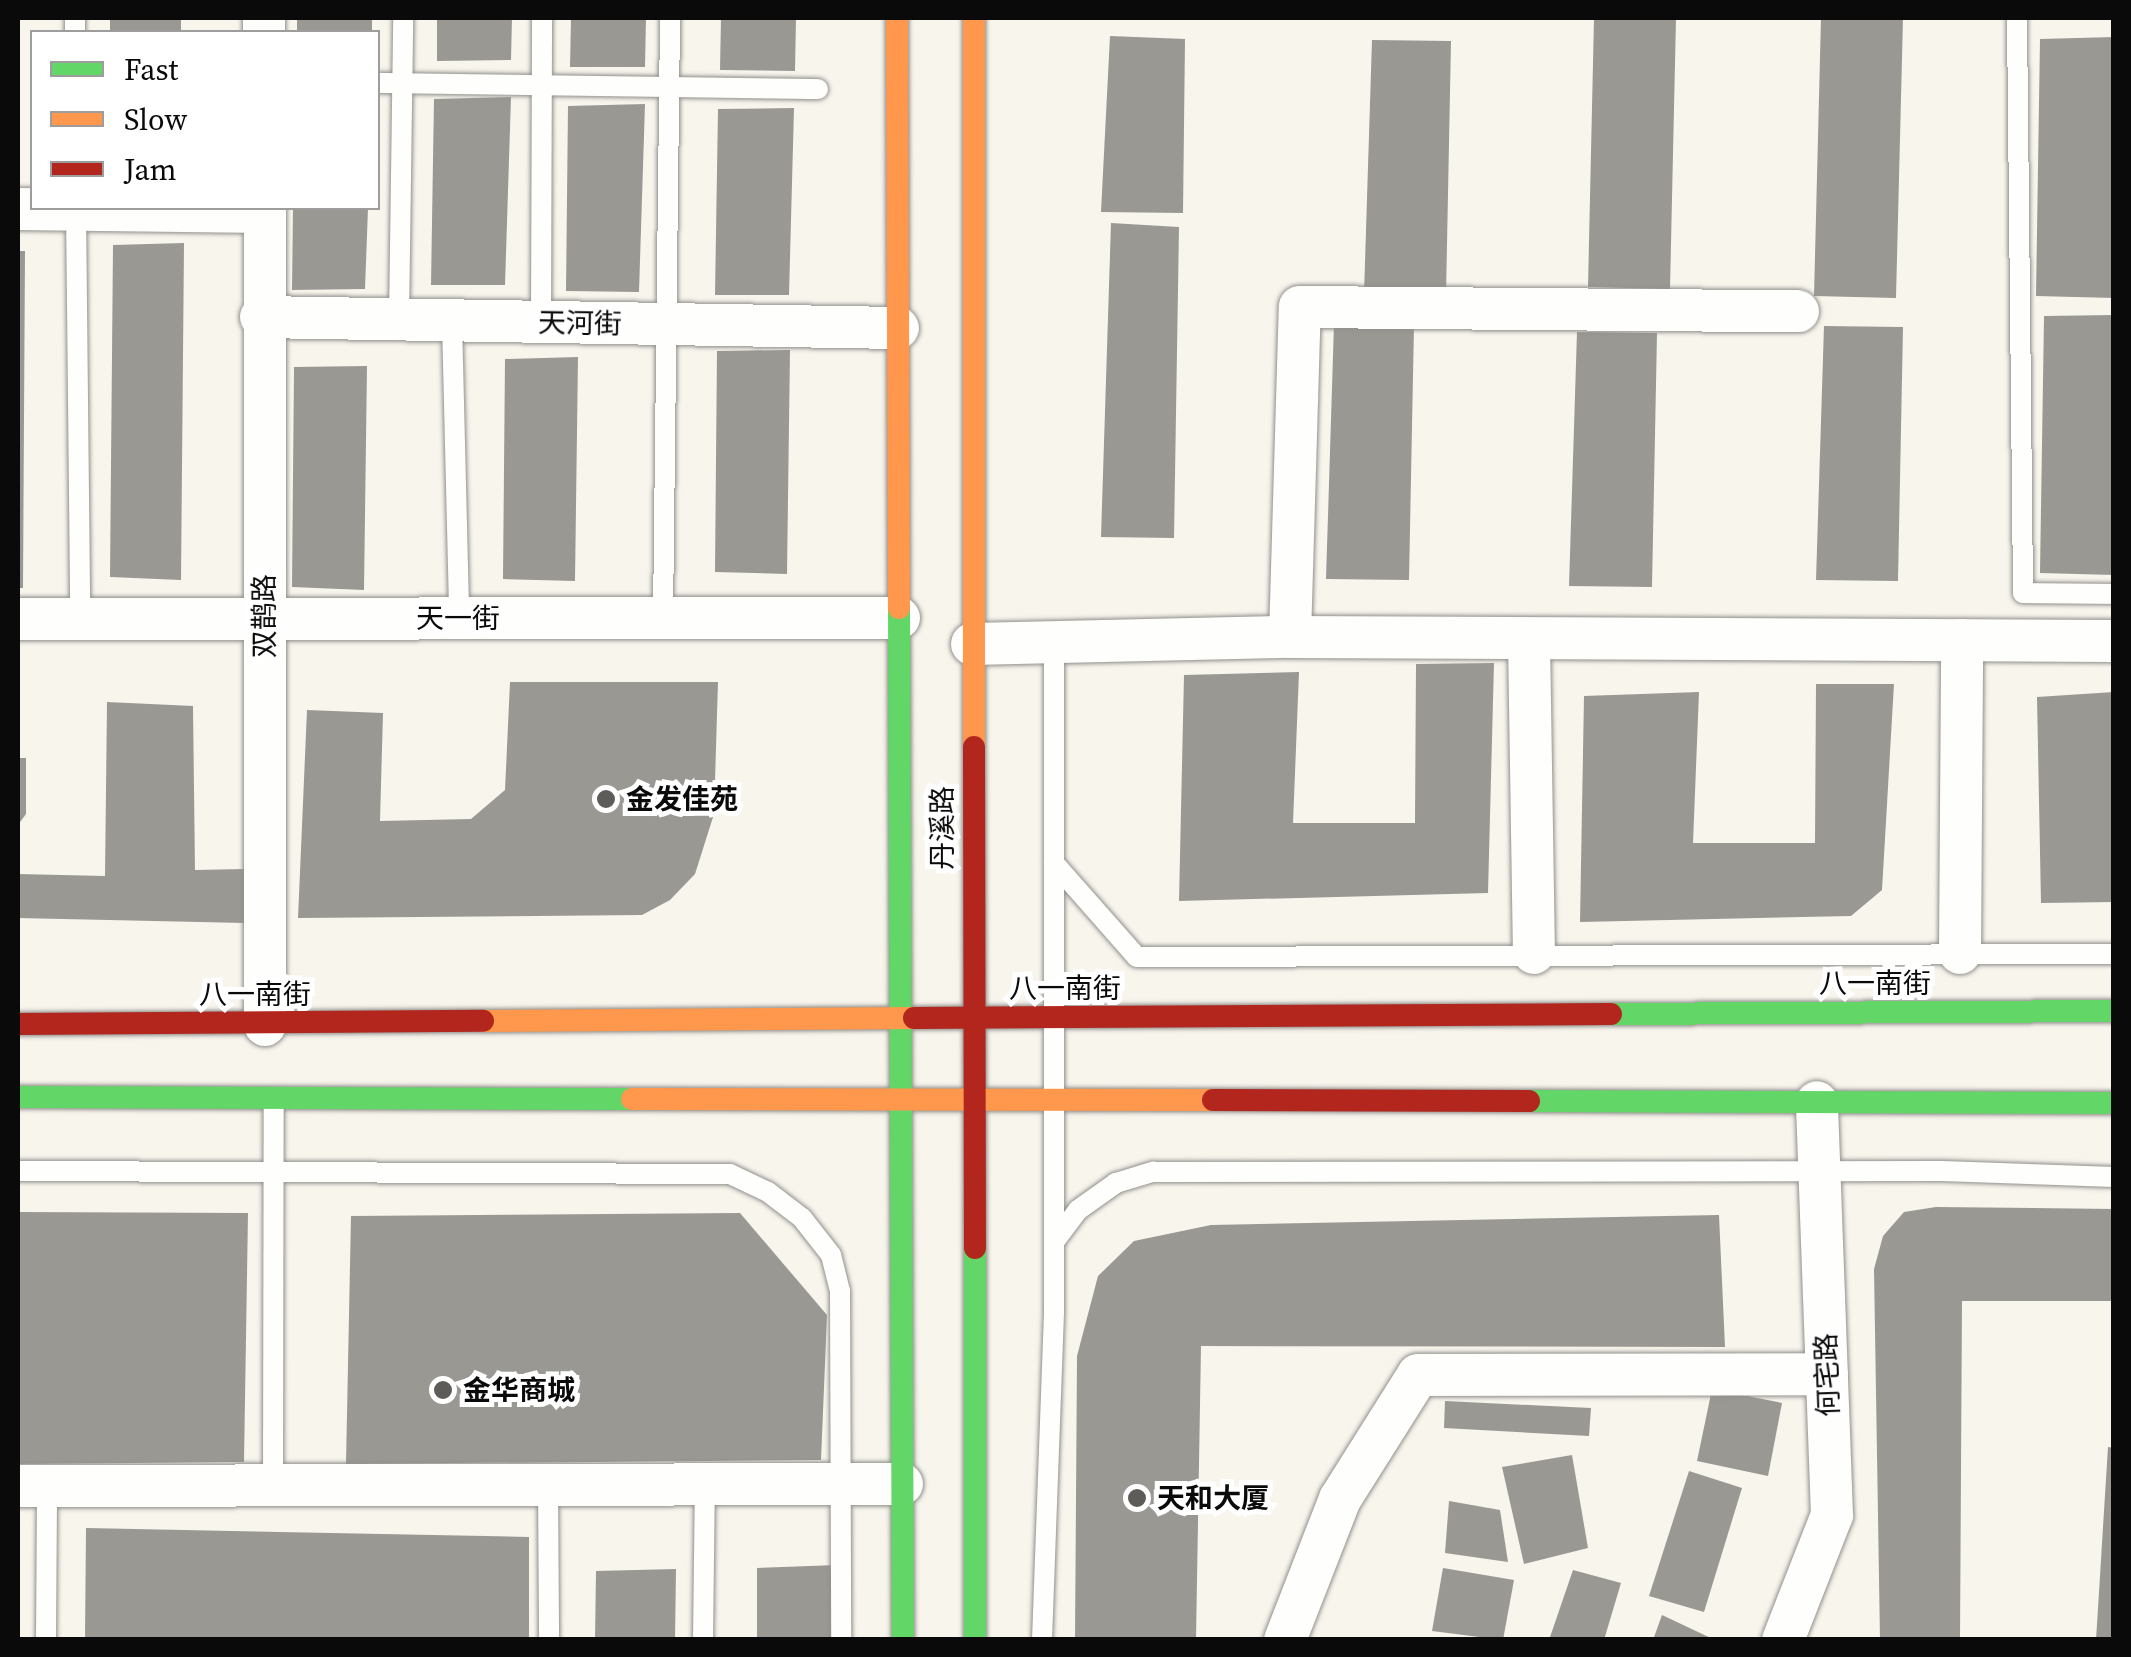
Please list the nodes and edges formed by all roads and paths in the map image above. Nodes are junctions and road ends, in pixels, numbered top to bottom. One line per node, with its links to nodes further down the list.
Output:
1 (402, 18): 8 (lane)
2 (542, 18): 9 (lane)
3 (670, 18): 10 (lane)
4 (897, 18): 20 (main road, 丹溪路)
5 (974, 18): 33 (main road, 丹溪路)
6 (2017, 18): 21 (lane)
7 (380, 84): 8 (lane)
8 (402, 84): 9 (lane); 16 (lane)
9 (542, 86): 10 (lane); 18 (lane)
10 (670, 88): 11 (lane); 19 (lane)
11 (818, 90)
12 (76, 210): 27 (lane)
13 (265, 210): 15 (street, 双鹊路)
14 (1798, 311): 28 (street)
15 (261, 317): 16 (street, 天河街); 22 (street, 双鹊路)
16 (399, 320): 17 (street, 天河街)
17 (452, 321): 18 (street, 天河街); 23 (lane)
18 (541, 322): 19 (street, 天河街)
19 (668, 324): 20 (street, 天河街); 24 (lane)
20 (898, 328): 25 (main road, 丹溪路)
21 (2114, 594)
22 (264, 618): 23 (street, 天一街); 27 (street, 天一街); 43 (street, 双鹊路)
23 (459, 618): 24 (street, 天一街)
24 (663, 618): 25 (street, 天一街)
25 (899, 618): 40 (main road, 丹溪路)
26 (18, 619): 27 (street, 天一街)
27 (80, 619)
28 (1290, 637): 29 (street); 32 (street)
29 (1529, 638): 30 (street); 35 (street)
30 (1962, 640): 31 (street); 36 (street)
31 (2114, 641)
32 (1054, 642): 33 (street); 34 (lane)
33 (972, 644): 41 (main road, 丹溪路)
34 (1054, 863): 35 (lane); 39 (lane)
35 (1534, 953): 36 (lane)
36 (1960, 953): 37 (lane)
37 (2114, 954)
38 (2114, 1011): 39 (main road, 八一南街)
39 (1054, 1018): 41 (main road, 八一南街); 48 (lane)
40 (900, 1019): 41 (main road, 八一南街); 43 (main road, 八一南街); 47 (main road, 丹溪路)
41 (972, 1019): 46 (main road, 丹溪路)
42 (18, 1024): 43 (main road, 八一南街)
43 (266, 1024)
44 (18, 1097): 45 (main road)
45 (274, 1097): 47 (main road); 53 (lane)
46 (970, 1097): 47 (main road); 48 (main road); 68 (main road, 丹溪路)
47 (901, 1098): 57 (main road, 丹溪路)
48 (1054, 1098): 49 (main road); 55 (lane)
49 (1817, 1102): 50 (main road); 52 (street, 何宅路)
50 (2114, 1104)
51 (18, 1171): 53 (lane)
52 (1820, 1172): 54 (lane); 55 (lane); 56 (street, 何宅路)
53 (274, 1173): 60 (lane); 62 (lane)
54 (2114, 1177)
55 (1054, 1242): 69 (lane)
56 (1827, 1374): 70 (street); 71 (street, 何宅路)
57 (902, 1484): 60 (street); 67 (main road, 丹溪路)
58 (548, 1485): 59 (street); 62 (street); 64 (lane)
59 (704, 1485): 60 (street); 65 (lane)
60 (841, 1485): 66 (lane)
61 (32, 1486): 62 (street); 63 (lane)
62 (273, 1486)
63 (46, 1640)
64 (549, 1640)
65 (703, 1640)
66 (841, 1640)
67 (903, 1640)
68 (975, 1640)
69 (1042, 1640)
70 (1285, 1640)
71 (1783, 1640)

